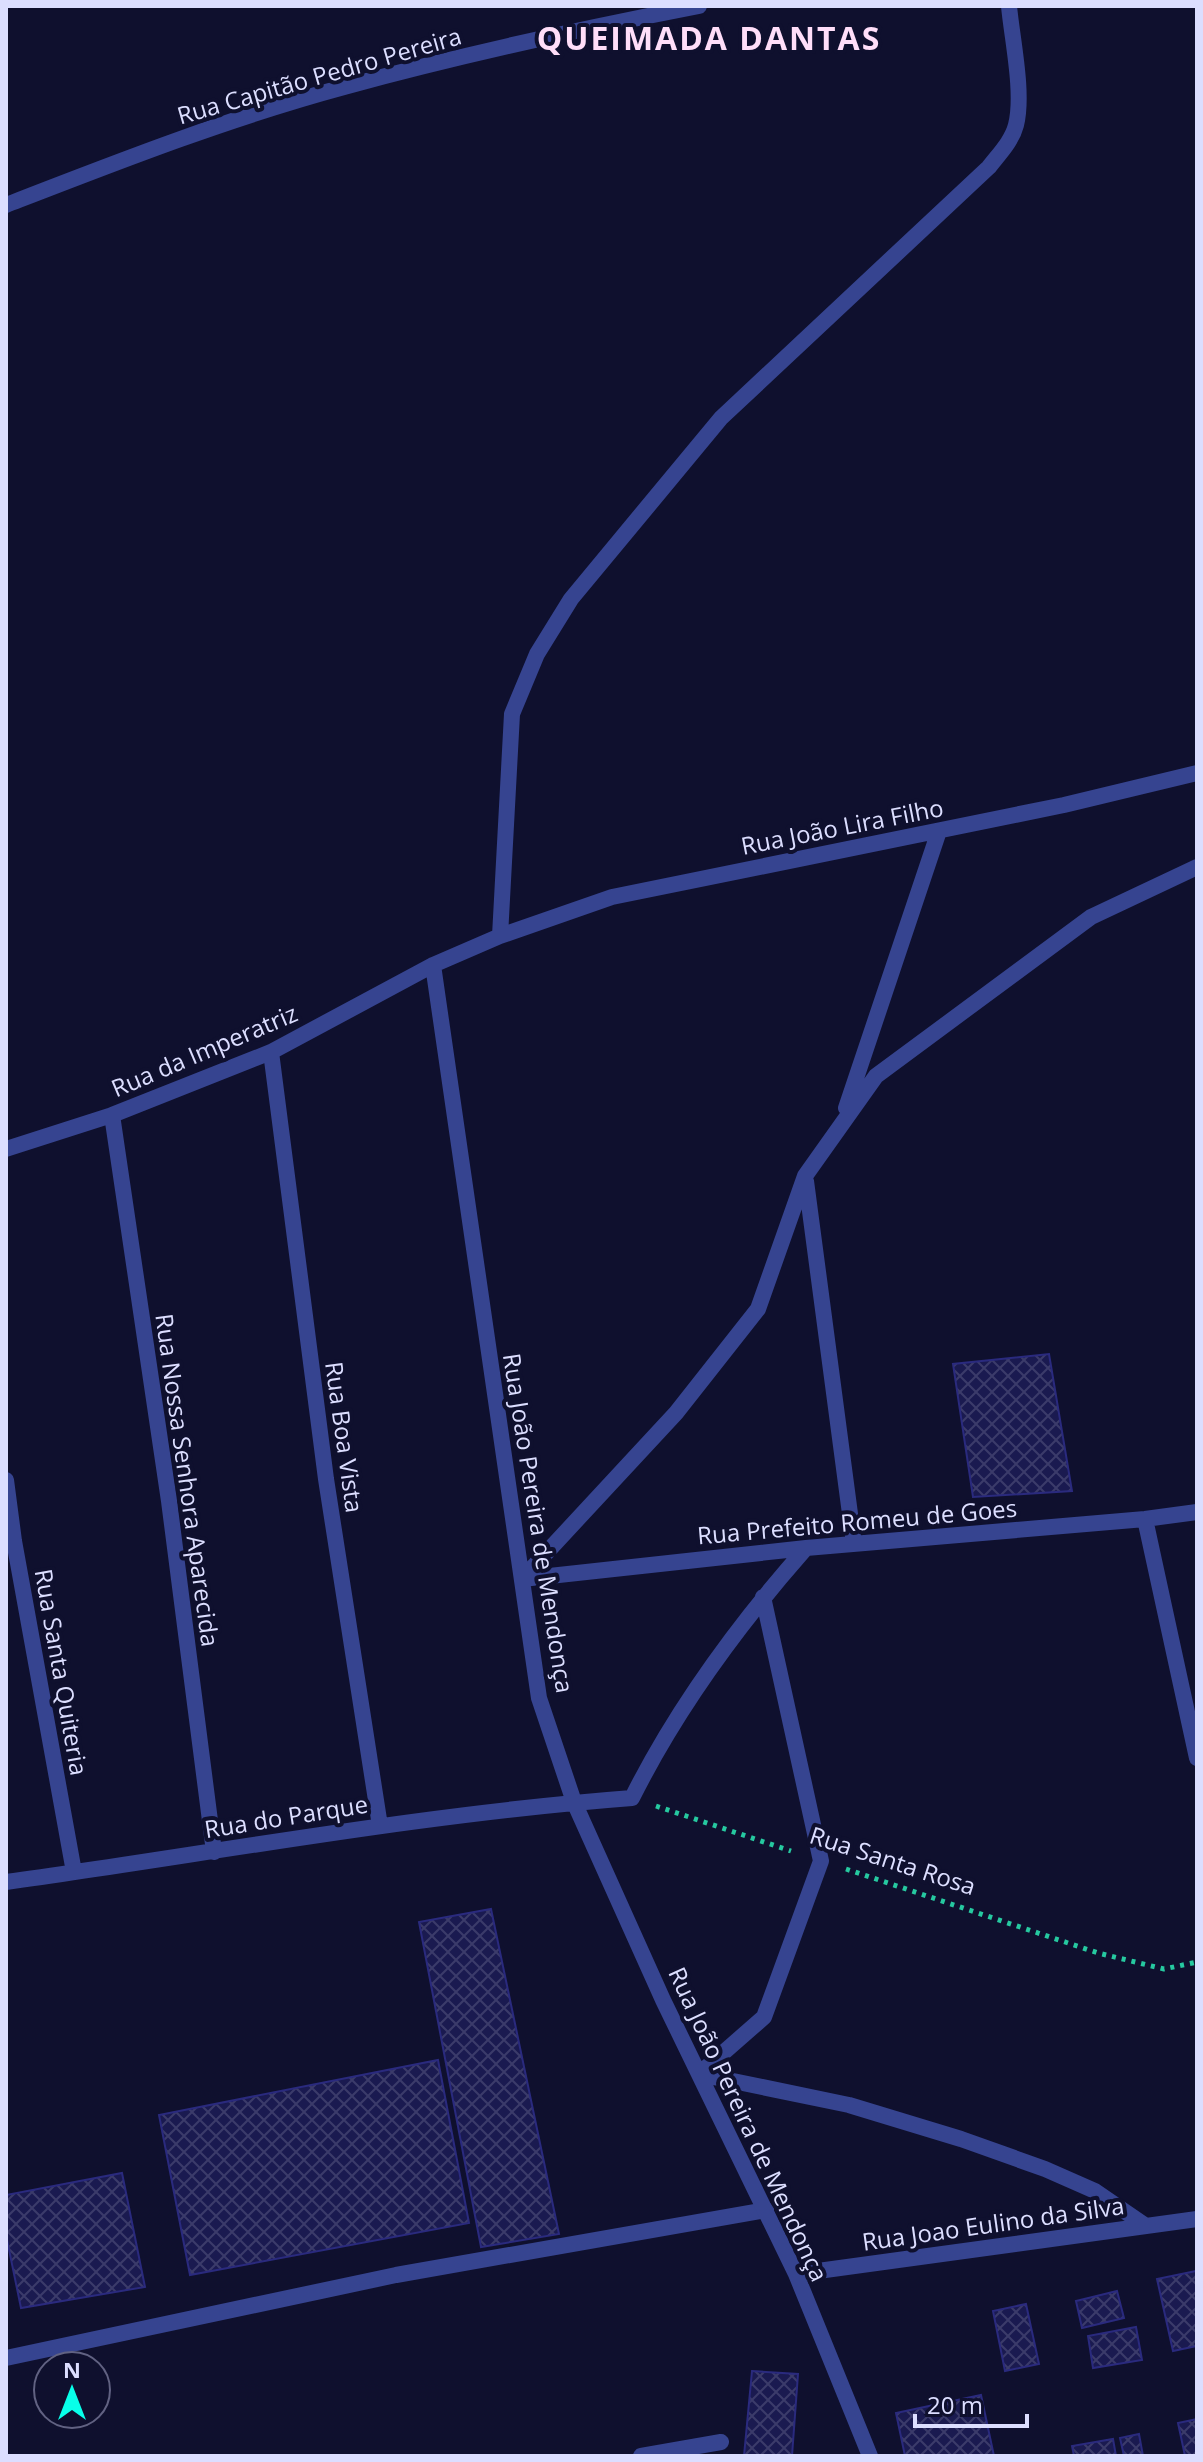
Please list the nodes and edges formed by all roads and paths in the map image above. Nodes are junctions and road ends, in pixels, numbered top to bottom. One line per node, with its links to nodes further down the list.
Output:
1 (699, 6): 3 (street, Rua Capitão Pedro Pereira)
2 (1009, 6): 7 (street)
3 (6, 205)
4 (1197, 773): 5 (street, Rua João Lira Filho)
5 (939, 831): 7 (street, Rua João Lira Filho); 11 (street)
6 (1197, 867): 11 (street)
7 (500, 936): 8 (street, Rua da Imperatriz)
8 (433, 965): 9 (street, Rua da Imperatriz); 19 (street, Rua João Pereira de Mendonça)
9 (271, 1052): 10 (street, Rua da Imperatriz); 24 (street, Rua Boa Vista)
10 (112, 1115): 12 (street, Rua da Imperatriz); 25 (street, Rua Nossa Senhora Aparecida)
11 (841, 1125): 13 (street)
12 (6, 1149)
13 (805, 1176): 17 (street); 19 (street)
14 (6, 1480): 27 (street, Rua Santa Quiteria)
15 (1197, 1512): 16 (street, Rua Prefeito Romeu de Goes)
16 (1145, 1519): 17 (street, Rua Prefeito Romeu de Goes); 21 (street)
17 (854, 1544): 18 (street, Rua Prefeito Romeu de Goes)
18 (806, 1548): 19 (street, Rua Prefeito Romeu de Goes); 20 (street)
19 (522, 1579): 23 (street, Rua João Pereira de Mendonça)
20 (763, 1597): 22 (street); 26 (street)
21 (1197, 1758)
22 (632, 1798): 23 (street); 26 (path, Rua Santa Rosa)
23 (574, 1802): 24 (street, Rua do Parque); 30 (street, Rua João Pereira de Mendonça)
24 (380, 1826): 25 (street, Rua do Parque)
25 (214, 1852): 27 (street, Rua do Parque)
26 (821, 1861): 29 (path, Rua Santa Rosa); 30 (street)
27 (74, 1872): 28 (street, Rua do Parque)
28 (6, 1882)
29 (1197, 1962)
30 (699, 2074): 31 (street, Rua João Pereira de Mendonça); 33 (street)
31 (766, 2210): 34 (street, Rua João Pereira de Mendonça); 35 (street)
32 (1197, 2219): 33 (street, Rua Joao Eulino da Silva)
33 (1146, 2226): 34 (street, Rua Joao Eulino da Silva)
34 (796, 2274): 38 (street, Rua João Pereira de Mendonça)
35 (6, 2358)
36 (721, 2442): 37 (street)
37 (641, 2456)
38 (870, 2456)

